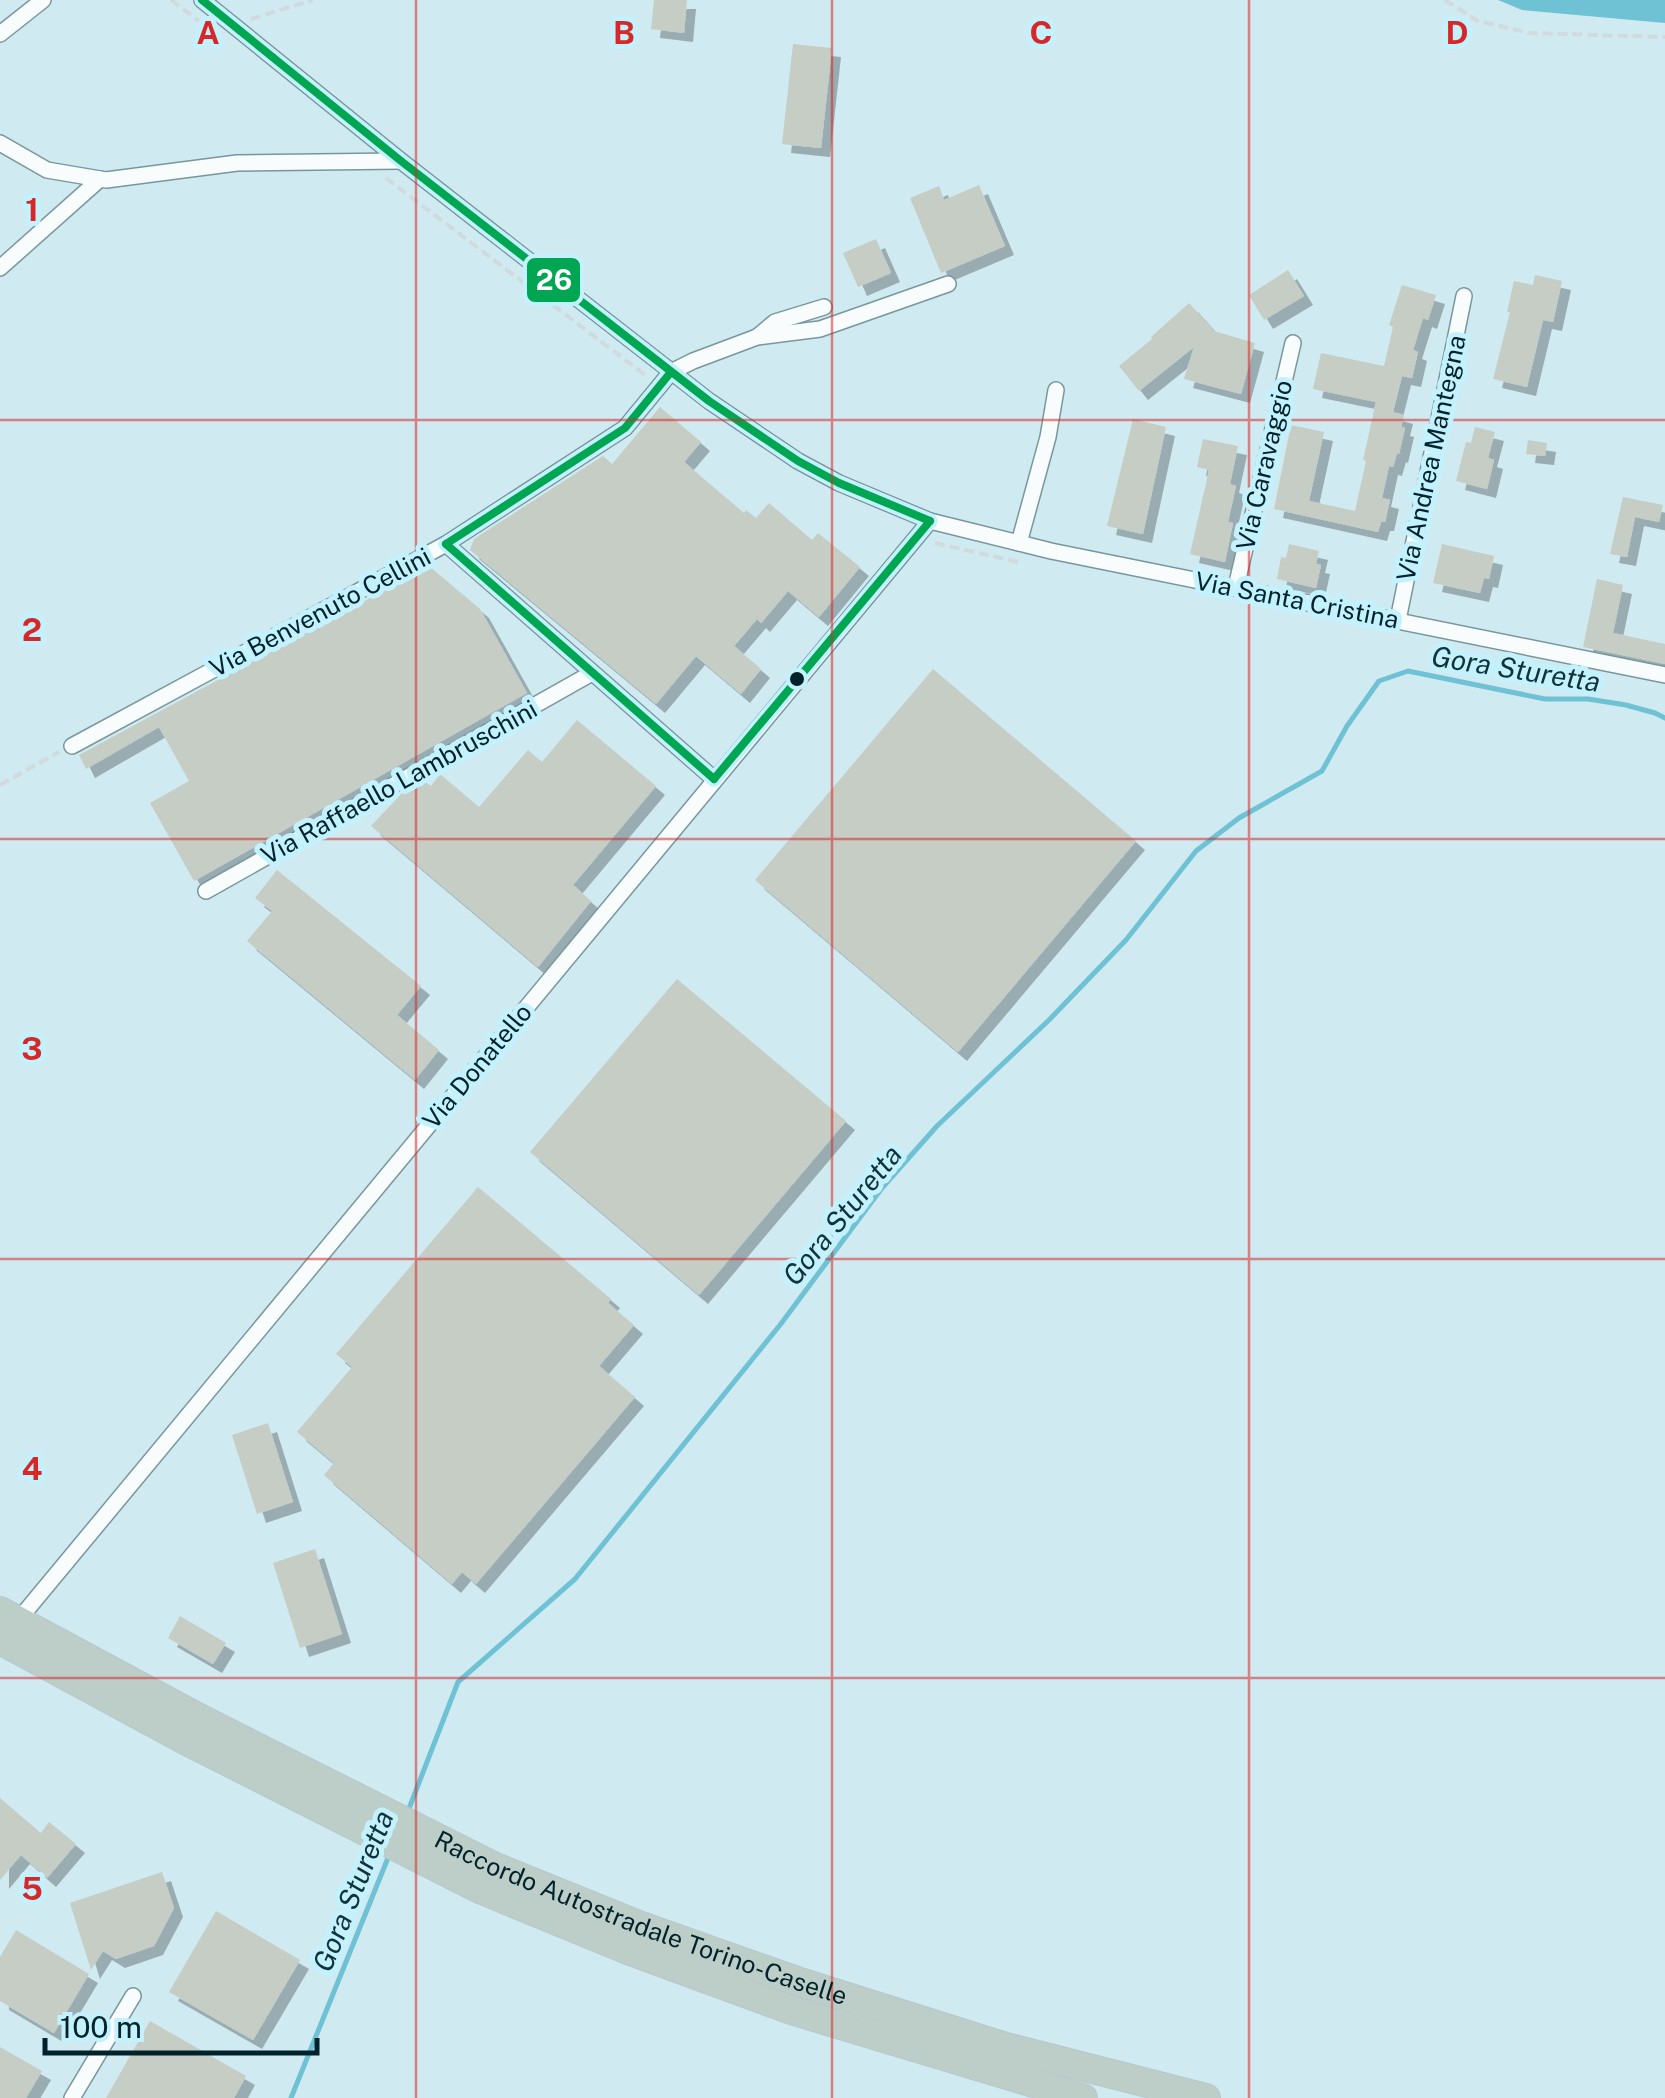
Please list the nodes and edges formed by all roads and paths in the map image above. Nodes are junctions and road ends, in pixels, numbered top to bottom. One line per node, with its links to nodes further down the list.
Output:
1 (43, 0): 6 (street)
2 (202, 0): 5 (street, Via Santa Cristina)
3 (313, 0): 5 (path)
4 (1445, 0): 7 (path)
5 (234, 24): 9 (street, Via Santa Cristina)
6 (0, 34)
7 (1665, 37)
8 (0, 143): 10 (street)
9 (402, 161): 10 (street); 17 (street, Via Santa Cristina)
10 (100, 179): 11 (street)
11 (0, 268)
12 (948, 284): 15 (street, Via Benvenuto Cellini)
13 (1464, 296): 23 (street, Via Andrea Mantegna)
14 (824, 307): 15 (street, Via Benvenuto Cellini)
15 (757, 338): 17 (street, Via Benvenuto Cellini)
16 (1292, 343): 22 (street, Via Caravaggio)
17 (670, 372): 19 (street, Via Santa Cristina); 21 (street, Via Benvenuto Cellini)
18 (1056, 390): 20 (street)
19 (930, 522): 20 (street, Via Santa Cristina); 27 (street, Via Donatello)
20 (1019, 543): 22 (street, Via Santa Cristina)
21 (446, 544): 24 (street); 26 (street, Via Benvenuto Cellini)
22 (1236, 587): 23 (street, Via Santa Cristina)
23 (1398, 620): 25 (street, Via Santa Cristina)
24 (592, 674): 27 (street); 29 (street, Via Raffaello Lambruschini)
25 (1665, 675)
26 (72, 746): 28 (path)
27 (714, 779): 30 (street, Via Donatello)
28 (0, 785)
29 (206, 891)
30 (12, 1611): 32 (highway, Raccordo Autostradale Torino-Caselle)
31 (0, 1640): 32 (highway, Raccordo Autostradale Torino-Caselle)
32 (372, 1820): 33 (highway, Raccordo Autostradale Torino-Caselle)
33 (406, 1837): 36 (highway, Raccordo Autostradale Torino-Caselle); 37 (highway, Raccordo Autostradale Torino-Caselle)
34 (132, 1996): 35 (street)
35 (72, 2098)
36 (1083, 2098)
37 (1206, 2098)

